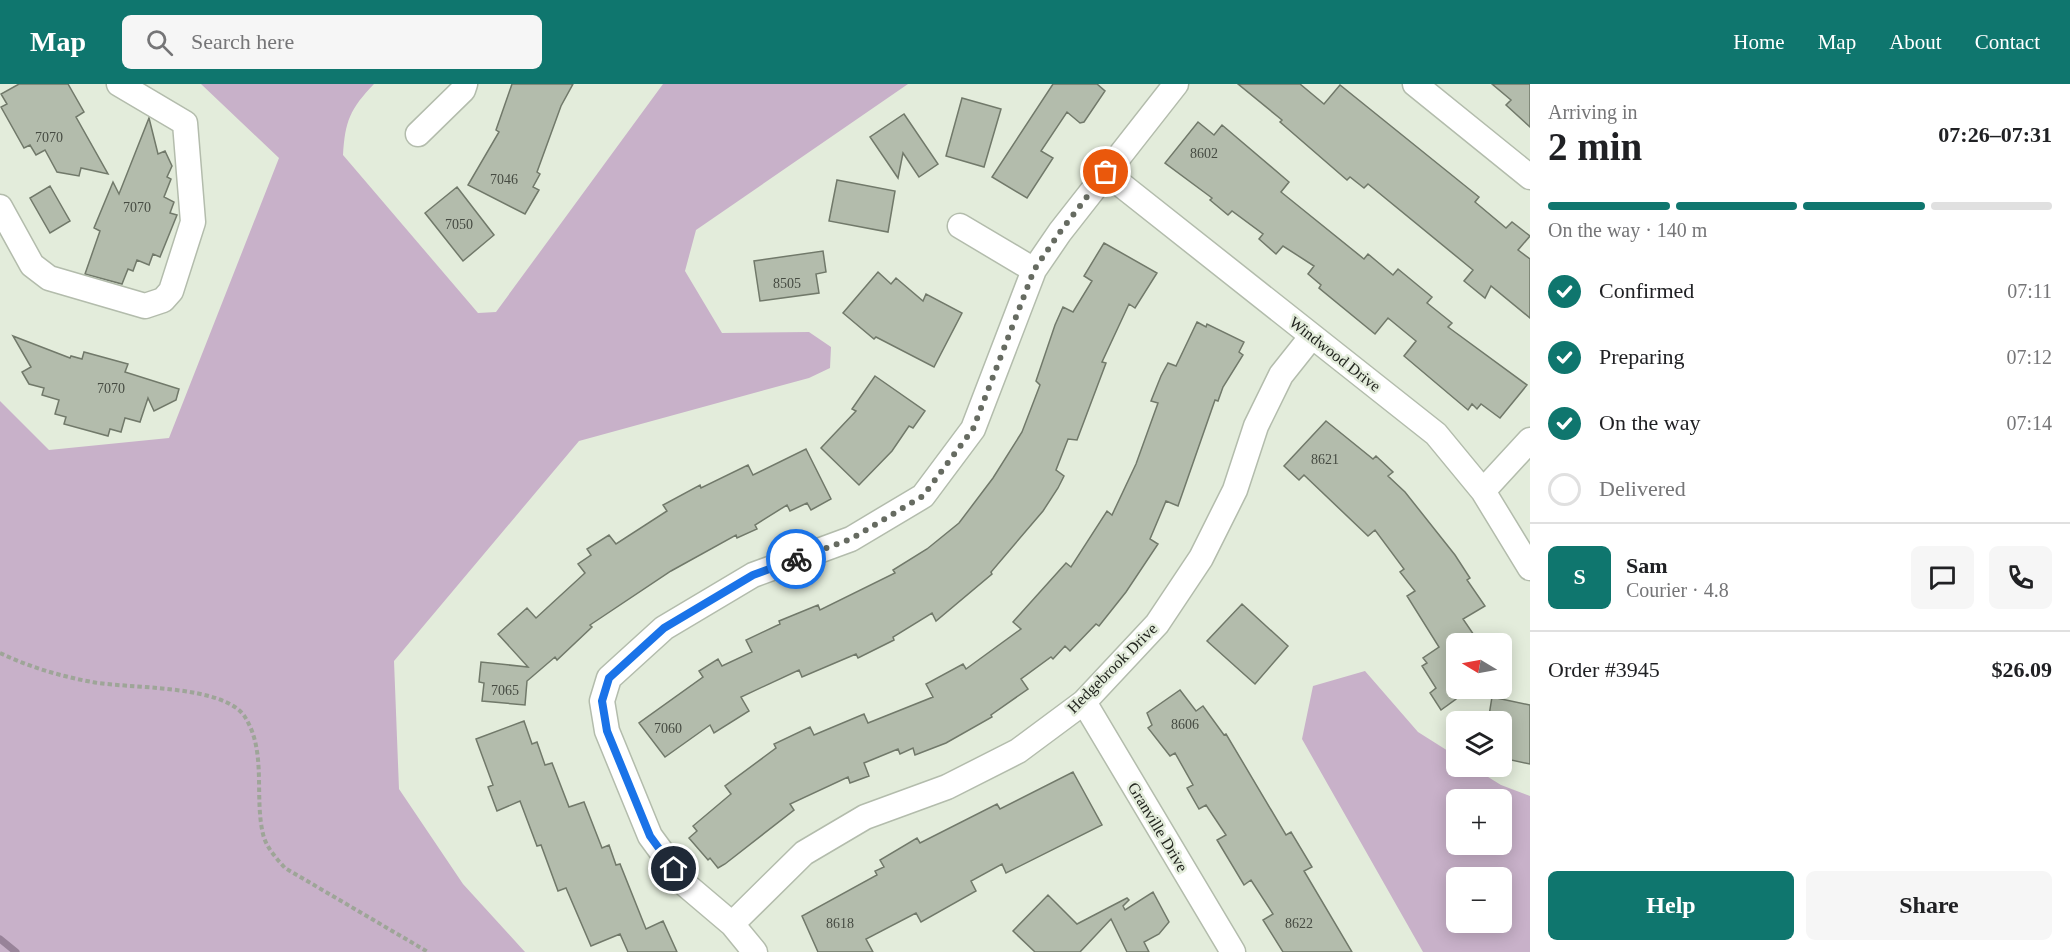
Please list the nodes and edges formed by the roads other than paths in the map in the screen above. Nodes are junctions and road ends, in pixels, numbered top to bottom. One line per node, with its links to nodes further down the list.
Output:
1 (119, 84): 8 (street)
2 (465, 84): 5 (street)
3 (1176, 84): 6 (street)
4 (1416, 84): 7 (street)
5 (418, 134)
6 (1106, 172): 10 (street); 11 (street, Windwood Drive)
7 (1530, 177)
8 (0, 207)
9 (960, 226): 10 (street)
10 (1034, 270): 16 (street)
11 (1312, 336): 13 (street, Windwood Drive); 15 (street, Hedgebrook Drive)
12 (1530, 440): 13 (street)
13 (1483, 491): 14 (street, Windwood Drive)
14 (1530, 568)
15 (1084, 702): 16 (street, Hedgebrook Drive); 18 (street, Granville Drive)
16 (732, 924): 17 (street)
17 (755, 952)
18 (1233, 952)

